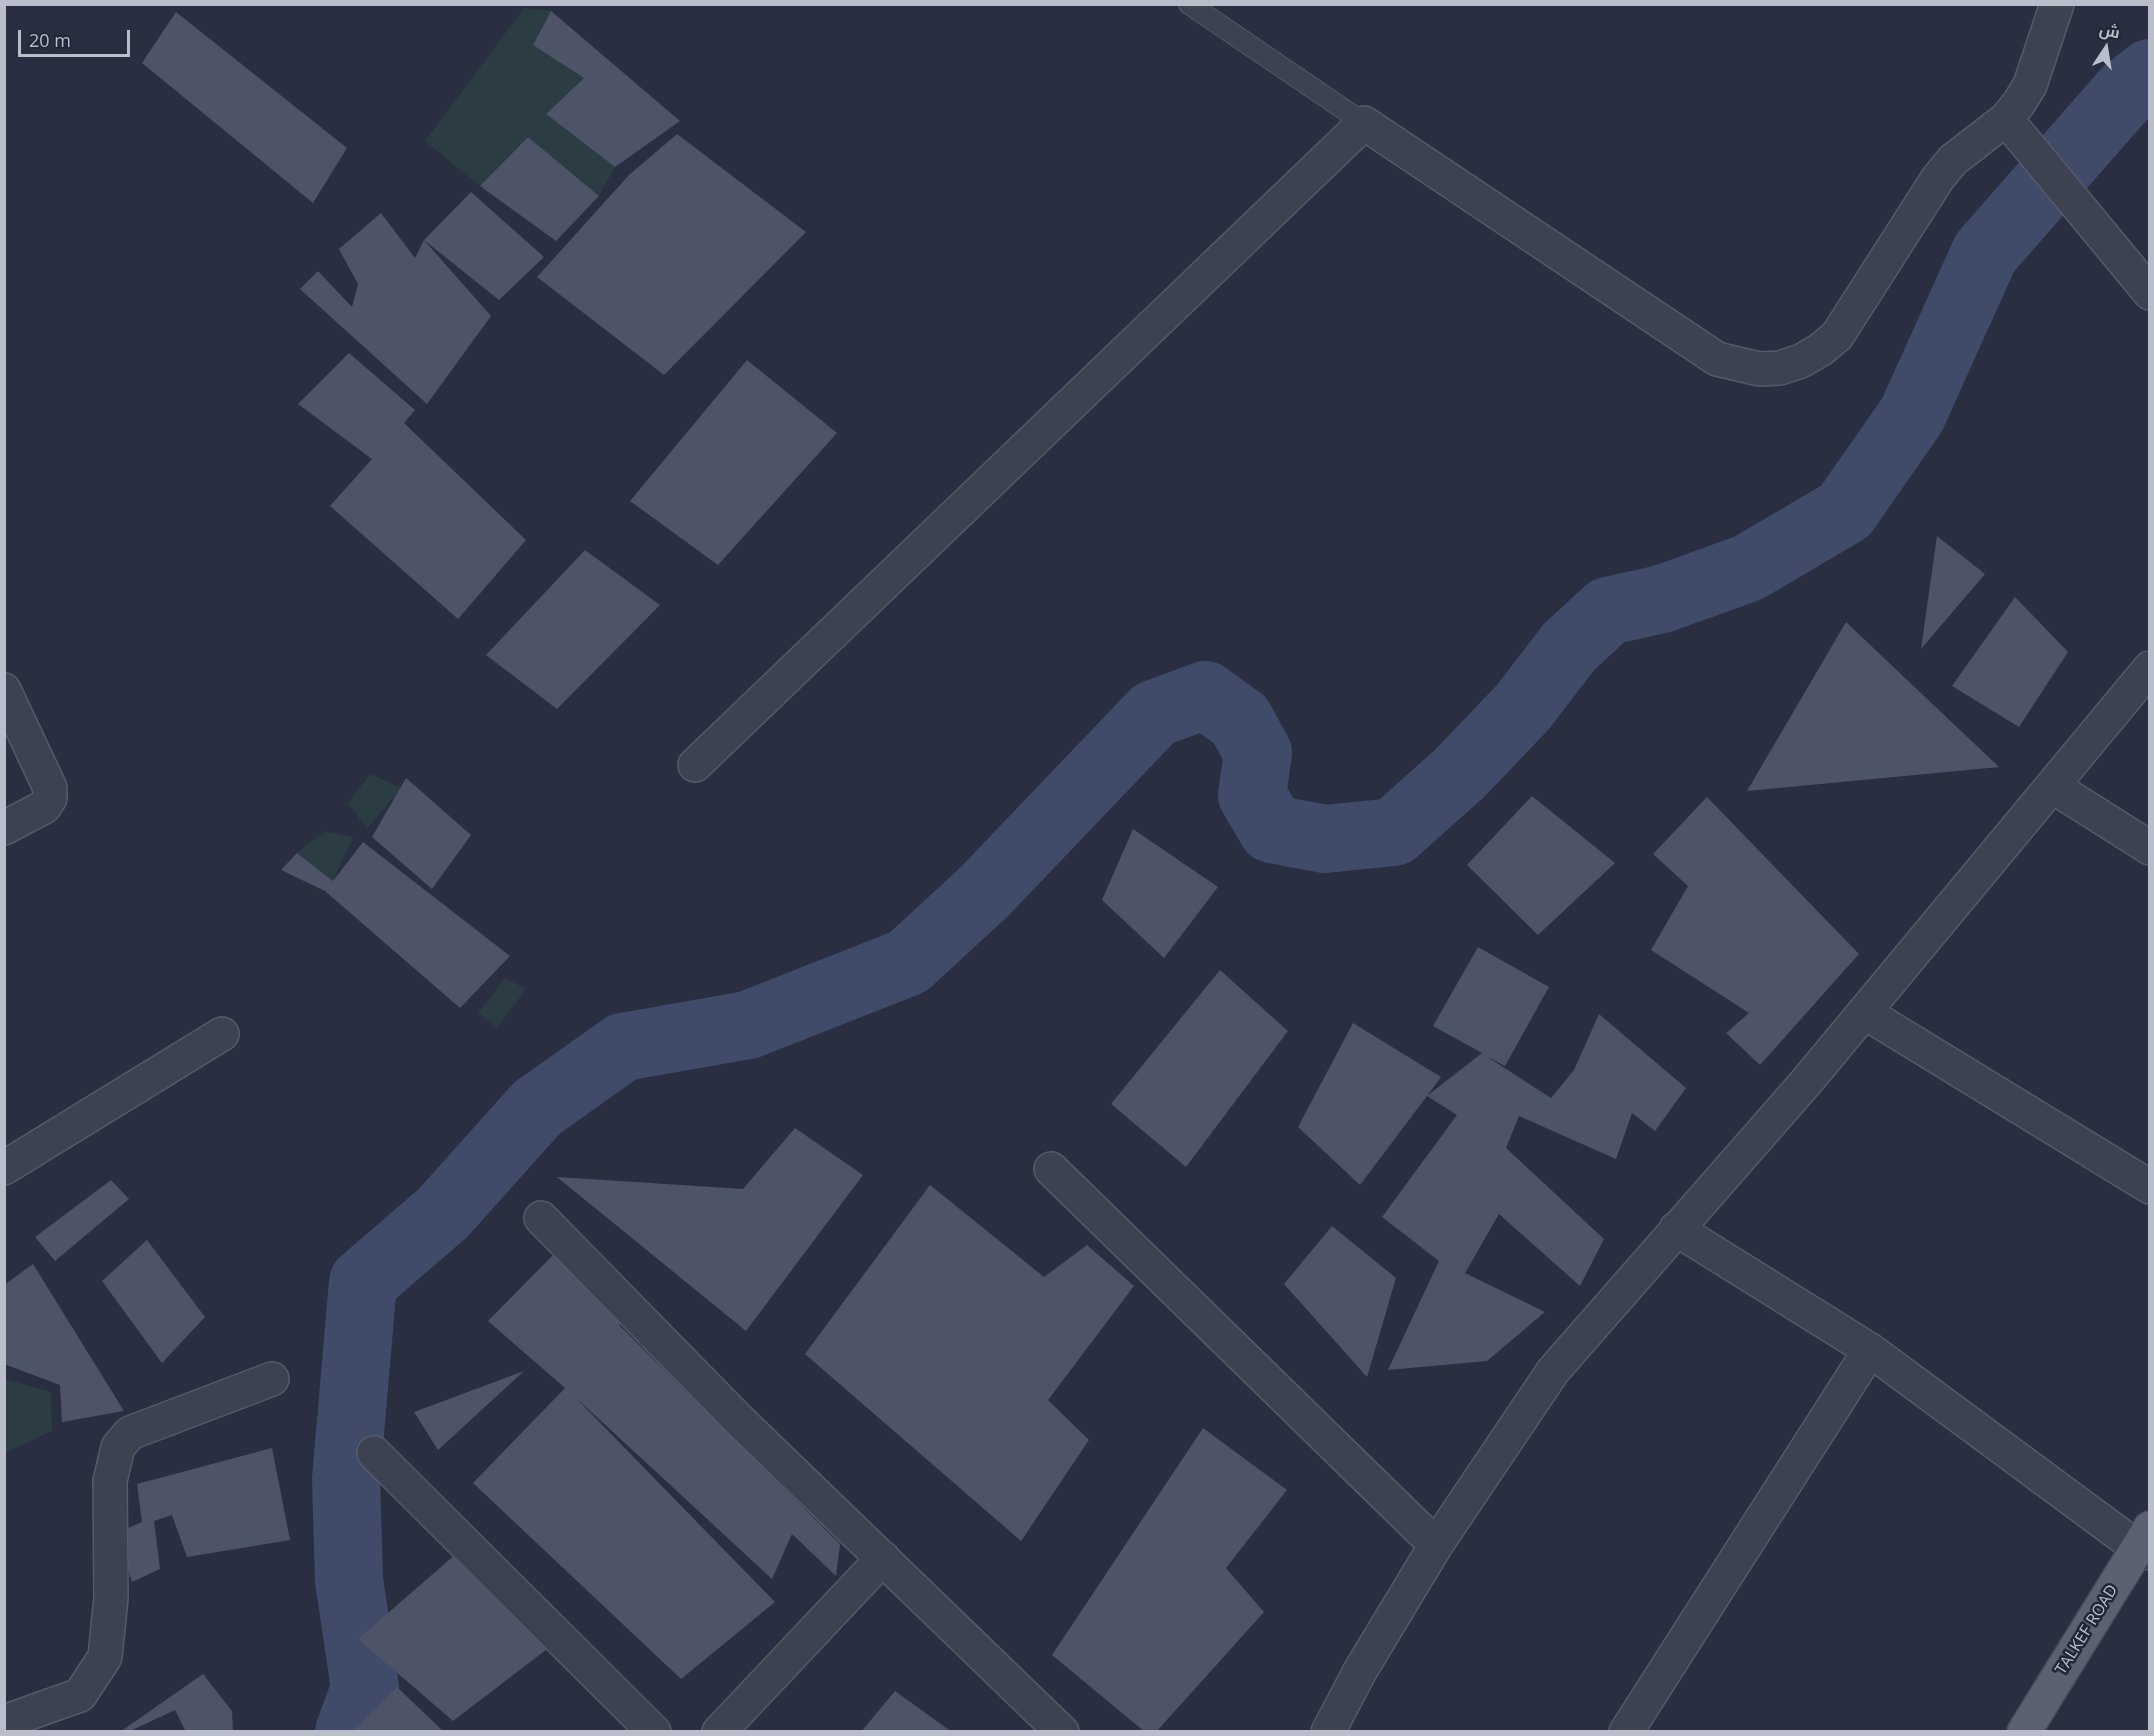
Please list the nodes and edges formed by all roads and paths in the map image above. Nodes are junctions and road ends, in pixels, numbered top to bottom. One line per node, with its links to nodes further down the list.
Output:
1 (1189, 4): 4 (lane)
2 (2057, 4): 3 (street)
3 (2006, 119): 4 (street); 5 (street)
4 (1364, 123): 8 (street)
5 (2150, 293)
6 (2150, 668): 9 (street)
7 (4, 690): 10 (street)
8 (695, 765)
9 (2052, 786): 11 (street); 12 (street)
10 (4, 828)
11 (2150, 848)
12 (1864, 1012): 16 (street); 18 (street)
13 (222, 1034): 14 (street)
14 (4, 1168)
15 (1051, 1169): 23 (street)
16 (2150, 1187)
17 (542, 1218): 24 (street)
18 (1676, 1229): 19 (street); 23 (street)
19 (1870, 1350): 22 (street); 30 (street)
20 (272, 1379): 25 (street)
21 (374, 1453): 26 (street)
22 (2146, 1543): 31 (main road, TALKEF ROAD)
23 (1436, 1545): 29 (street)
24 (883, 1558): 27 (street); 28 (street)
25 (4, 1722)
26 (654, 1731)
27 (719, 1731)
28 (1062, 1731)
29 (1328, 1731)
30 (1626, 1731)
31 (2024, 1731)

